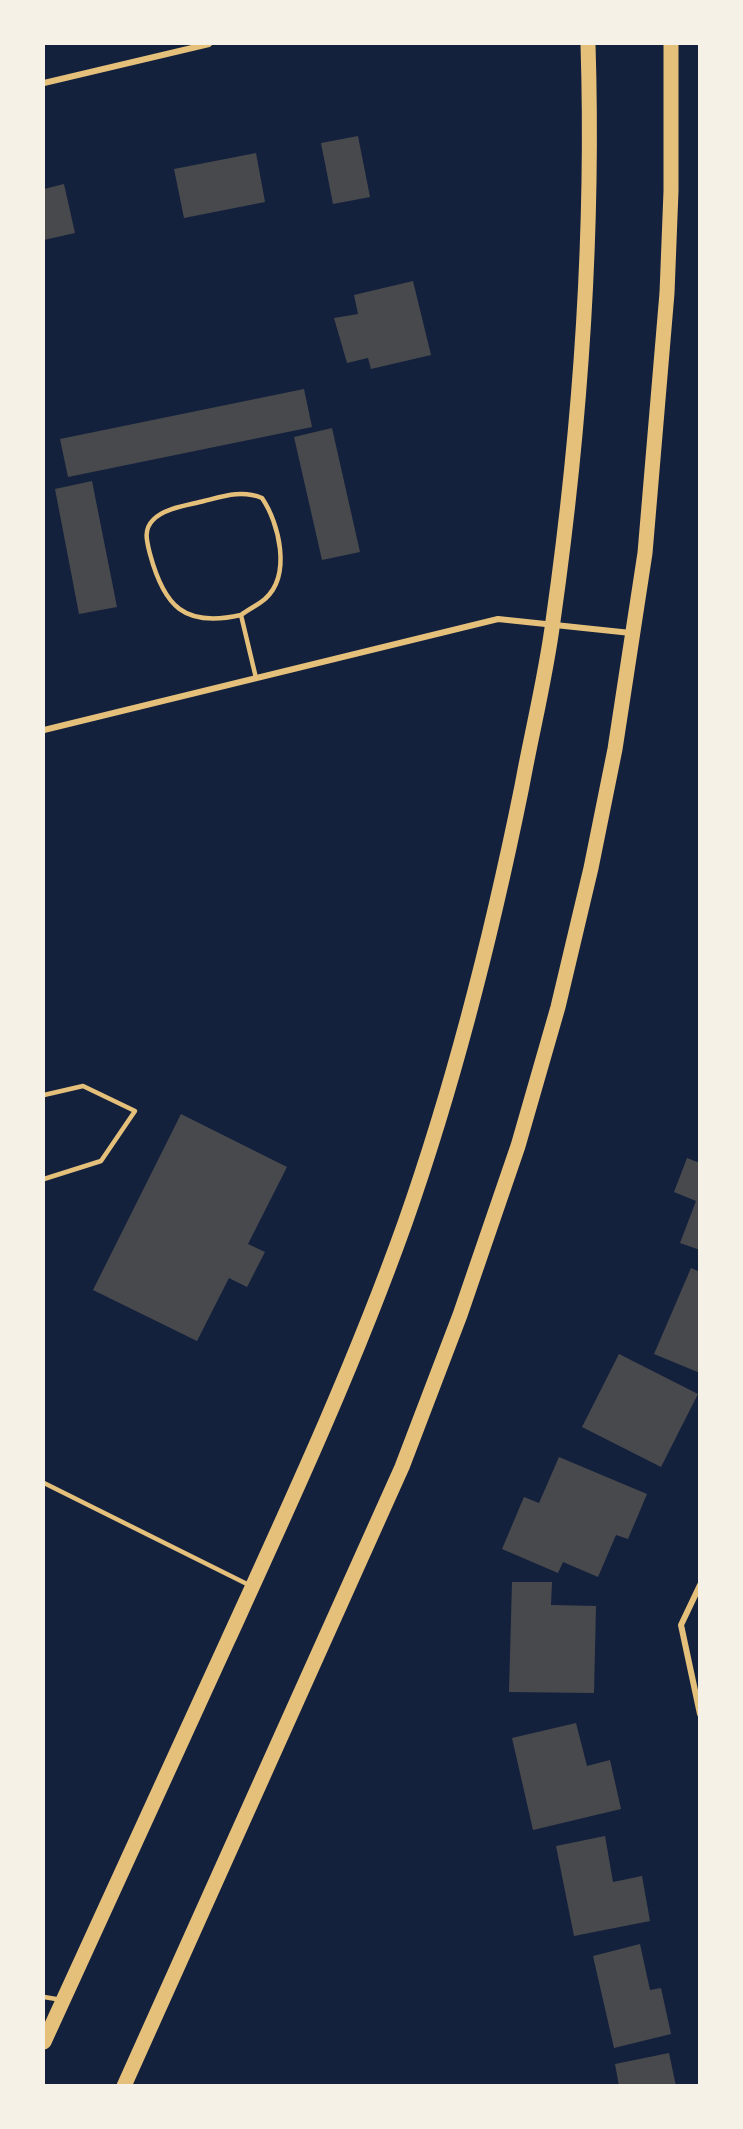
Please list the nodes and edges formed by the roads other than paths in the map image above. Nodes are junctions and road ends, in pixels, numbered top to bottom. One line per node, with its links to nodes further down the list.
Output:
1 (209, 44): 4 (street)
2 (588, 44): 6 (main road)
3 (671, 44): 7 (main road)
4 (44, 83)
5 (241, 615): 5 (lane); 8 (lane)
6 (553, 626): 7 (street); 8 (street); 14 (main road)
7 (631, 633): 19 (main road)
8 (256, 678): 9 (street)
9 (44, 730)
10 (44, 1095): 11 (lane)
11 (44, 1179)
12 (44, 1483): 14 (lane)
13 (699, 1585): 15 (street)
14 (253, 1586): 17 (main road)
15 (699, 1714)
16 (44, 1997): 17 (lane)
17 (63, 2000): 18 (main road)
18 (44, 2042)
19 (124, 2085)

